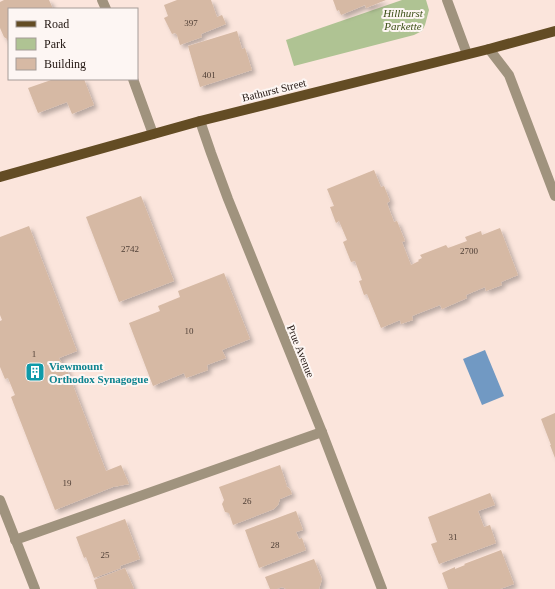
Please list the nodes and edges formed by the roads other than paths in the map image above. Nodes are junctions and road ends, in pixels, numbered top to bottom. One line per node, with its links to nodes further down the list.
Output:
1 (447, 0): 4 (street)
2 (555, 31): 3 (main road, Bathurst Street)
3 (489, 49): 4 (main road, Bathurst Street); 9 (street)
4 (467, 54): 6 (main road, Bathurst Street)
5 (133, 80): 7 (street)
6 (200, 121): 7 (main road, Bathurst Street); 10 (street, Prue Avenue)
7 (152, 134): 8 (main road, Bathurst Street)
8 (0, 177)
9 (555, 196)
10 (322, 432): 12 (street); 14 (street, Prue Avenue)
11 (0, 500): 12 (street)
12 (16, 540): 13 (street)
13 (35, 589)
14 (382, 589)

